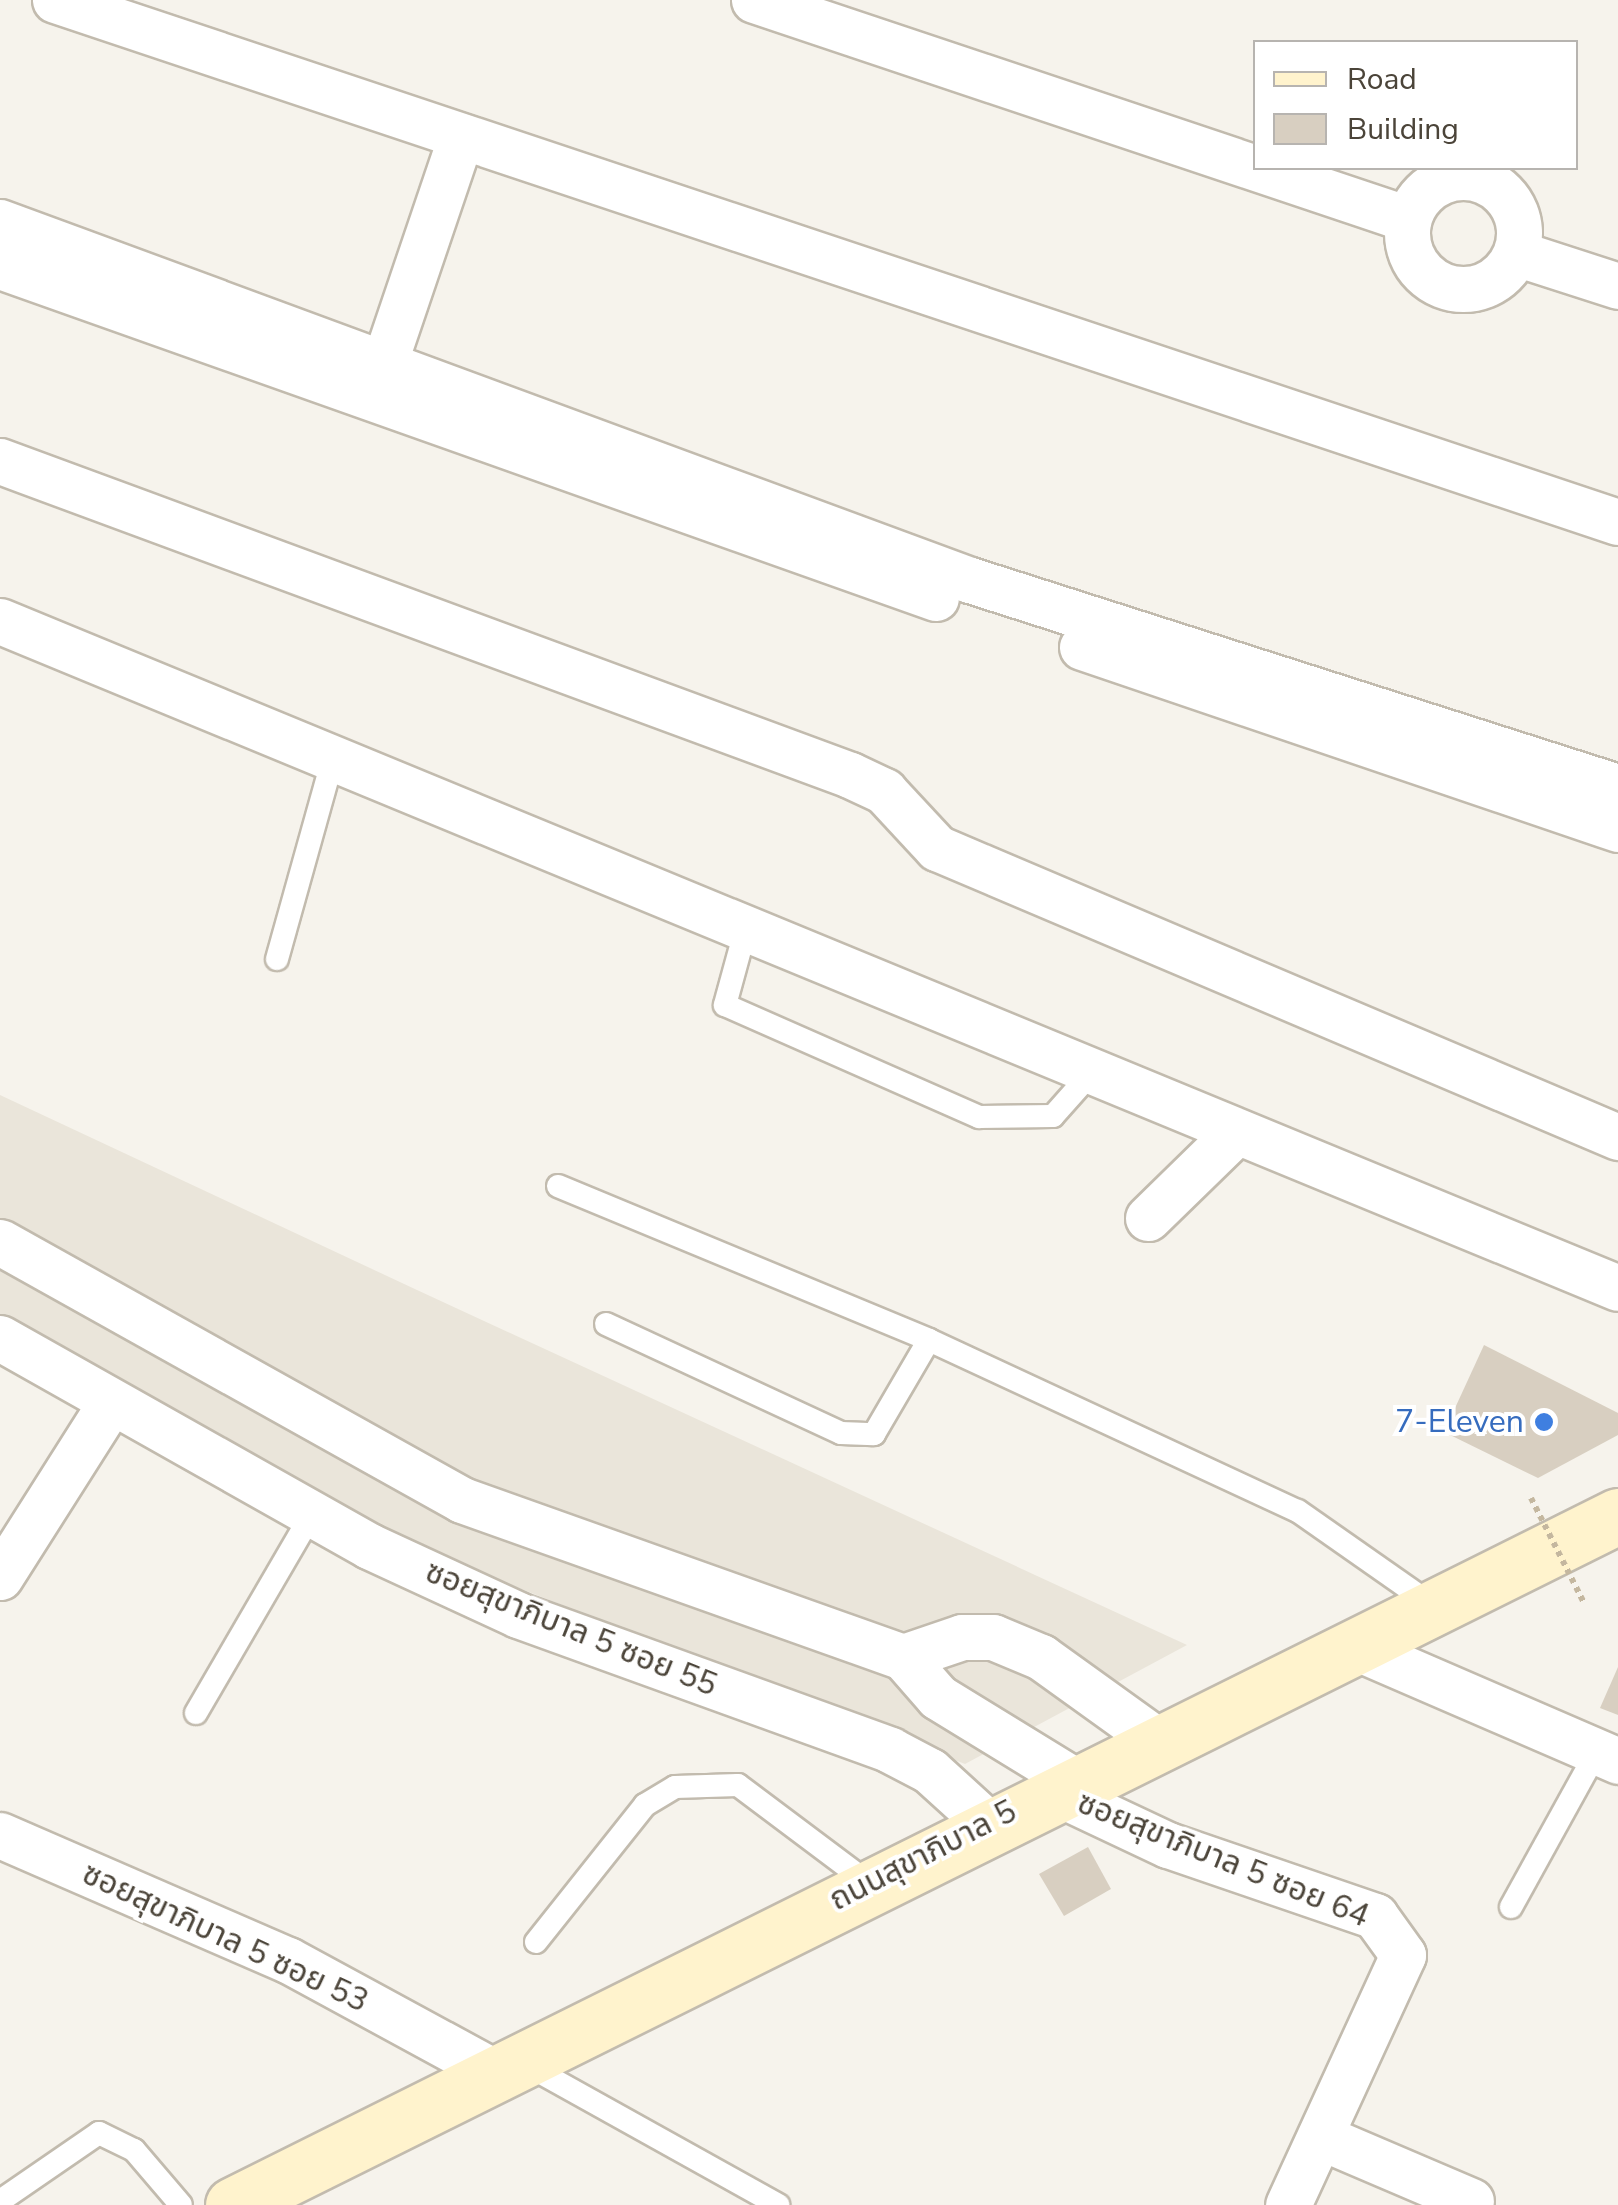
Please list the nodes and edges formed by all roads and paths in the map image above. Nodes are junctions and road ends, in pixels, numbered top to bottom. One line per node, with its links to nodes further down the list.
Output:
1 (56, 0): 3 (street)
2 (754, 0): 4 (street)
3 (461, 136): 11 (street); 13 (street)
4 (1253, 168)
5 (1259, 170): 6 (street)
6 (1408, 220): 8 (street); 8 (street)
7 (0, 222): 11 (street)
8 (1516, 254): 10 (street)
9 (0, 266): 17 (street)
10 (1618, 286)
11 (386, 358): 16 (street)
12 (0, 461): 22 (street)
13 (1618, 522)
14 (0, 621): 15 (street)
15 (333, 758): 18 (street); 19 (lane)
16 (1618, 787)
17 (1618, 829)
18 (746, 928): 20 (street); 20 (lane)
19 (277, 958)
20 (1093, 1071): 21 (street)
21 (1237, 1131): 24 (street); 26 (street)
22 (1618, 1138)
23 (558, 1186): 29 (lane)
24 (1148, 1218)
25 (0, 1242): 38 (street)
26 (1618, 1288)
27 (606, 1324): 29 (lane)
28 (0, 1338): 30 (street, ซอยสุขาภิบาล 5 ซอย 55)
29 (929, 1340): 36 (lane)
30 (110, 1404): 32 (street, ซอยสุขาภิบาล 5 ซอย 55); 34 (street)
31 (1531, 1498): 35 (path, bridge)
32 (312, 1514): 39 (lane); 43 (street, ซอยสุขาภิบาล 5 ซอย 55)
33 (1618, 1516): 36 (main road, ถนนสุขาภิบาล 5)
34 (0, 1577)
35 (1584, 1603)
36 (1431, 1604): 37 (main road, ถนนสุขาภิบาล 5)
37 (1355, 1647): 40 (main road, ถนนสุขาภิบาล 5); 41 (street)
38 (903, 1657): 40 (street); 42 (street)
39 (196, 1713)
40 (1155, 1739): 42 (main road, ถนนสุขาภิบาล 5)
41 (1607, 1756): 46 (lane)
42 (1064, 1786): 43 (main road, ถนนสุขาภิบาล 5); 49 (street, ซอยสุขาภิบาล 5 ซอย 64)
43 (986, 1822): 45 (main road, ถนนสุขาภิบาล 5)
44 (0, 1836): 48 (street, ซอยสุขาภิบาล 5 ซอย 53)
45 (870, 1884): 47 (lane); 48 (main road, ถนนสุขาภิบาล 5)
46 (1511, 1907)
47 (536, 1942)
48 (511, 2069): 53 (main road, ถนนสุขาภิบาล 5); 54 (lane)
49 (1321, 2137): 51 (street); 55 (street, ซอยสุขาภิบาล 5 ซอย 64)
50 (0, 2201): 52 (lane)
51 (1471, 2201)
52 (181, 2205)
53 (232, 2205)
54 (778, 2205)
55 (1288, 2205)

